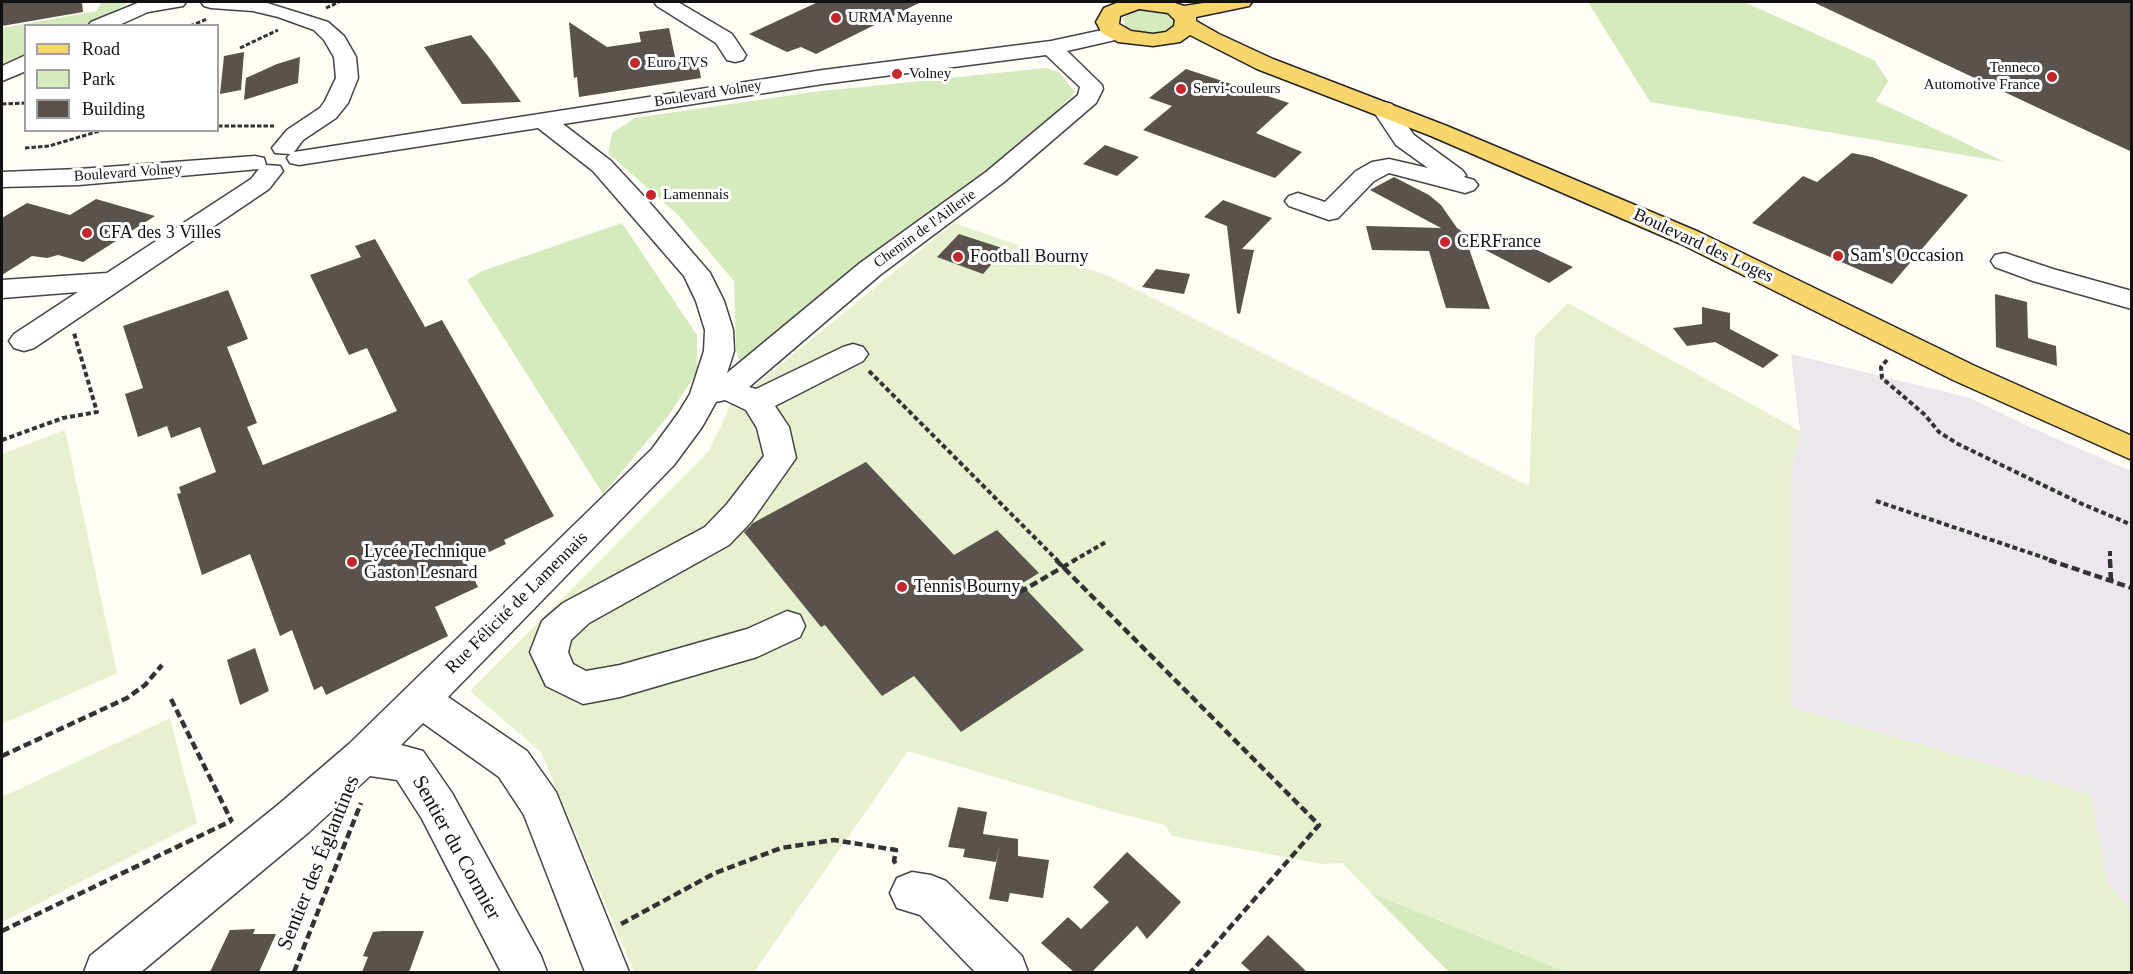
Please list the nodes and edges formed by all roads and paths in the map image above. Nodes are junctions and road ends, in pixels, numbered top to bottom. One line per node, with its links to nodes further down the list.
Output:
1 (176, 2): 5 (street)
2 (211, 2): 22 (street)
3 (664, 2): 12 (street)
4 (1242, 2): 7 (main road)
5 (143, 4): 8 (street)
6 (1108, 5): 7 (main road, Boulevard des Loges); 9 (main road)
7 (1184, 18): 10 (main road); 14 (main road, Boulevard des Loges)
8 (102, 24)
9 (1116, 33): 10 (main road, Boulevard des Loges); 11 (street, Boulevard Volney)
10 (1153, 40): 14 (main road, Boulevard des Loges)
11 (1051, 48): 19 (street, Boulevard Volney); 39 (street, Chemin de l'Aillerie)
12 (735, 55)
13 (24, 63): 15 (street)
14 (1265, 64): 18 (main road, Boulevard des Loges)
15 (2, 75)
16 (24, 103): 17 (path)
17 (2, 104)
18 (1384, 109): 24 (street); 41 (main road, Boulevard des Loges)
19 (606, 110): 20 (street, Boulevard Volney); 27 (street)
20 (542, 120): 26 (street, Boulevard Volney); 27 (street, Rue Félicité de Lamennais)
21 (219, 126): 22 (path)
22 (304, 127): 26 (street)
23 (96, 132): 25 (path)
24 (1414, 146): 28 (street); 28 (street)
25 (25, 148)
26 (277, 160): 29 (street, Boulevard Volney); 32 (street)
27 (602, 166): 39 (street, Rue Félicité de Lamennais)
28 (1373, 171): 30 (street)
29 (2, 179)
30 (1298, 201)
31 (2005, 261): 34 (street)
32 (115, 280): 33 (street); 35 (street)
33 (2, 289)
34 (2132, 300)
35 (52, 322): 36 (street); 40 (path)
36 (24, 341)
37 (853, 354): 39 (street); 46 (path)
38 (1891, 356): 43 (path)
39 (730, 395): 50 (street); 53 (street, Rue Félicité de Lamennais)
40 (2, 440)
41 (2132, 449)
42 (1876, 501): 47 (path)
43 (2132, 525)
44 (1106, 542): 46 (path)
45 (2110, 551): 47 (path)
46 (1063, 567): 49 (path); 67 (path)
47 (2111, 581): 48 (path)
48 (2132, 588)
49 (1020, 592)
50 (787, 626)
51 (162, 665): 54 (path)
52 (171, 699): 57 (path)
53 (419, 700): 55 (street, Rue Félicité de Lamennais); 65 (street)
54 (2, 756)
55 (363, 757): 62 (street, Rue Félicité de Lamennais); 64 (street, Sentier du Cormier)
56 (362, 800): 63 (path, Sentier des Églantines)
57 (231, 821): 58 (path); 61 (path)
58 (236, 829)
59 (912, 893): 60 (path); 66 (street)
60 (617, 926)
61 (2, 931)
62 (106, 972)
63 (294, 972)
64 (525, 972)
65 (607, 972)
66 (1006, 972)
67 (1191, 972)

